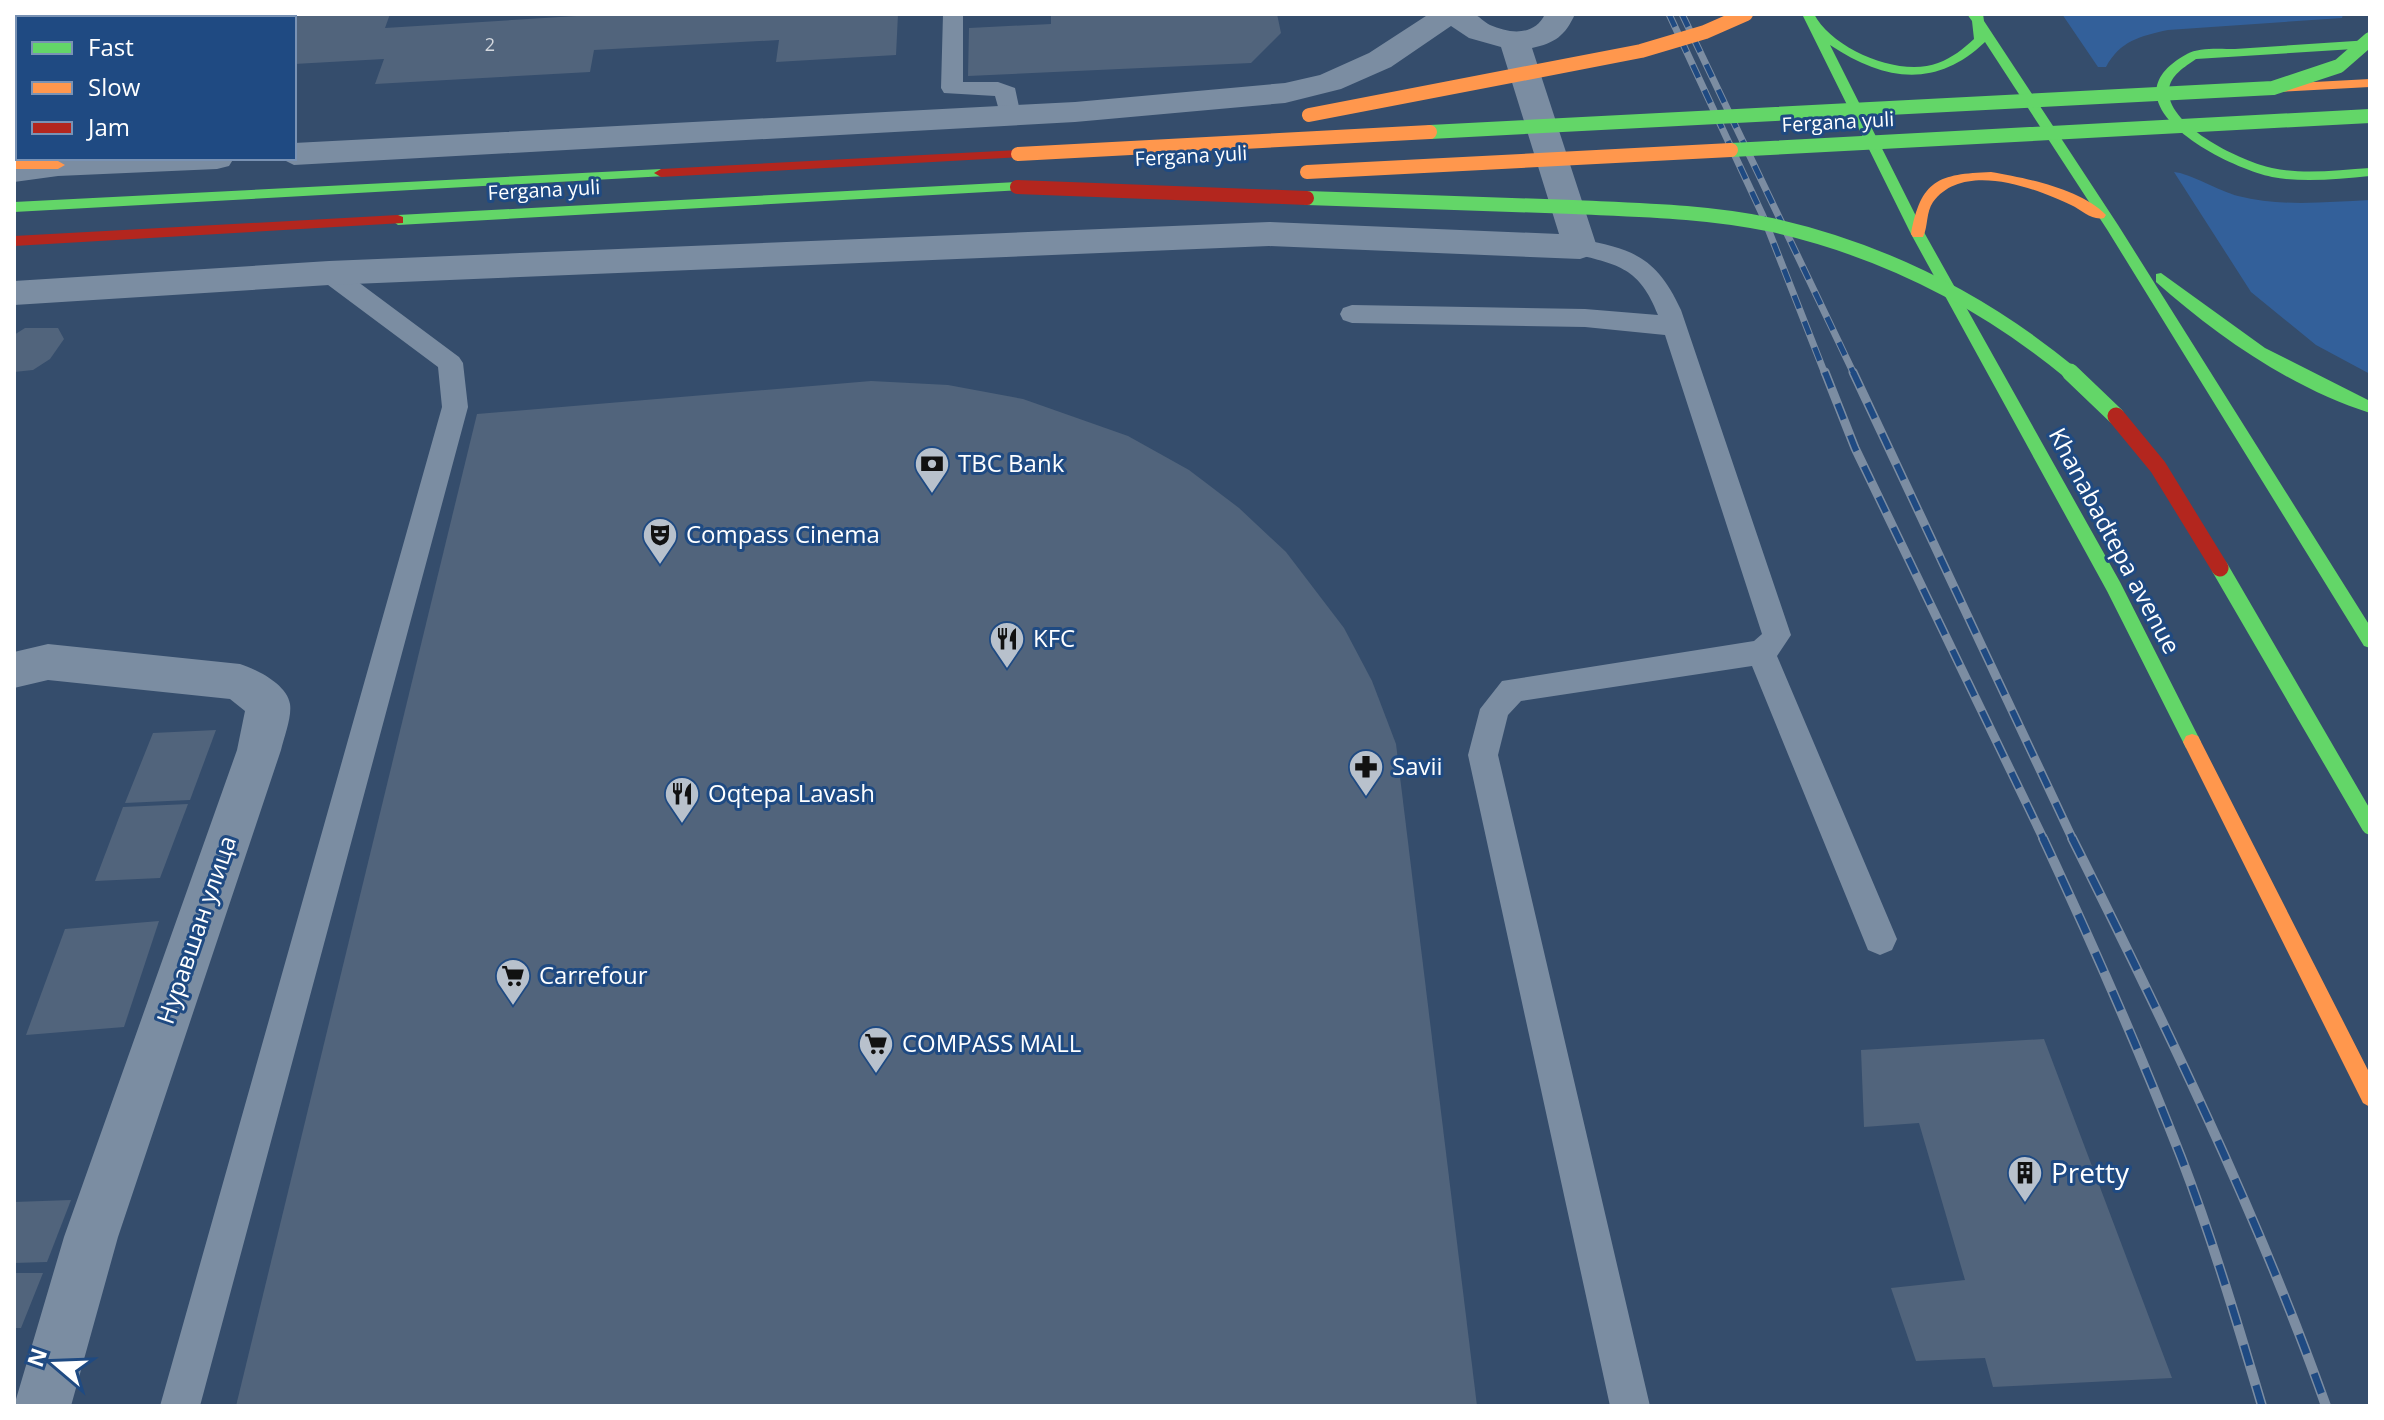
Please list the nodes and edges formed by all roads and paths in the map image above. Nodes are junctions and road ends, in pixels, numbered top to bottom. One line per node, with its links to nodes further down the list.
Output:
1 (953, 14): 13 (lane)
2 (1445, 14): 12 (street)
3 (1456, 14): 8 (street)
4 (1560, 14): 8 (street)
5 (1746, 14): 18 (main road, bridge)
6 (1976, 17): 7 (main road); 26 (main road)
7 (1812, 21): 28 (main road, Khanabadtepa avenue)
8 (1514, 41): 30 (street)
9 (2370, 42): 11 (main road, bridge); 21 (main road)
10 (2370, 83): 11 (main road, Fergana yuli, bridge)
11 (2273, 88): 18 (main road, Fergana yuli, bridge)
12 (1238, 98): 13 (street); 27 (street)
13 (1010, 116): 17 (street)
14 (2370, 116): 15 (main road, Fergana yuli, bridge)
15 (2300, 120): 16 (main road, bridge); 22 (main road, Fergana yuli, bridge)
16 (2370, 127)
17 (296, 154)
18 (1018, 154): 25 (main road, Fergana yuli)
19 (172, 160): 20 (street)
20 (14, 168)
21 (2370, 172)
22 (1286, 173)
23 (1222, 176): 24 (main road, Fergana yuli, bridge)
24 (1017, 187): 29 (main road, Fergana yuli); 39 (main road, bridge)
25 (14, 207)
26 (2113, 228): 28 (main road); 35 (main road); 36 (main road)
27 (1269, 234): 30 (street); 31 (street)
28 (1918, 234): 41 (main road, Khanabadtepa avenue)
29 (14, 241)
30 (1580, 247): 34 (lane)
31 (329, 273): 32 (street); 43 (lane)
32 (14, 293)
33 (1352, 314): 34 (lane)
34 (1676, 330): 37 (lane)
35 (2370, 407)
36 (2370, 641)
37 (1761, 652): 40 (lane); 44 (lane)
38 (14, 670): 42 (street, Нуравшан улица)
39 (2370, 826)
40 (1880, 939)
41 (2370, 1096)
42 (42, 1406)
43 (180, 1406)
44 (1630, 1406)

